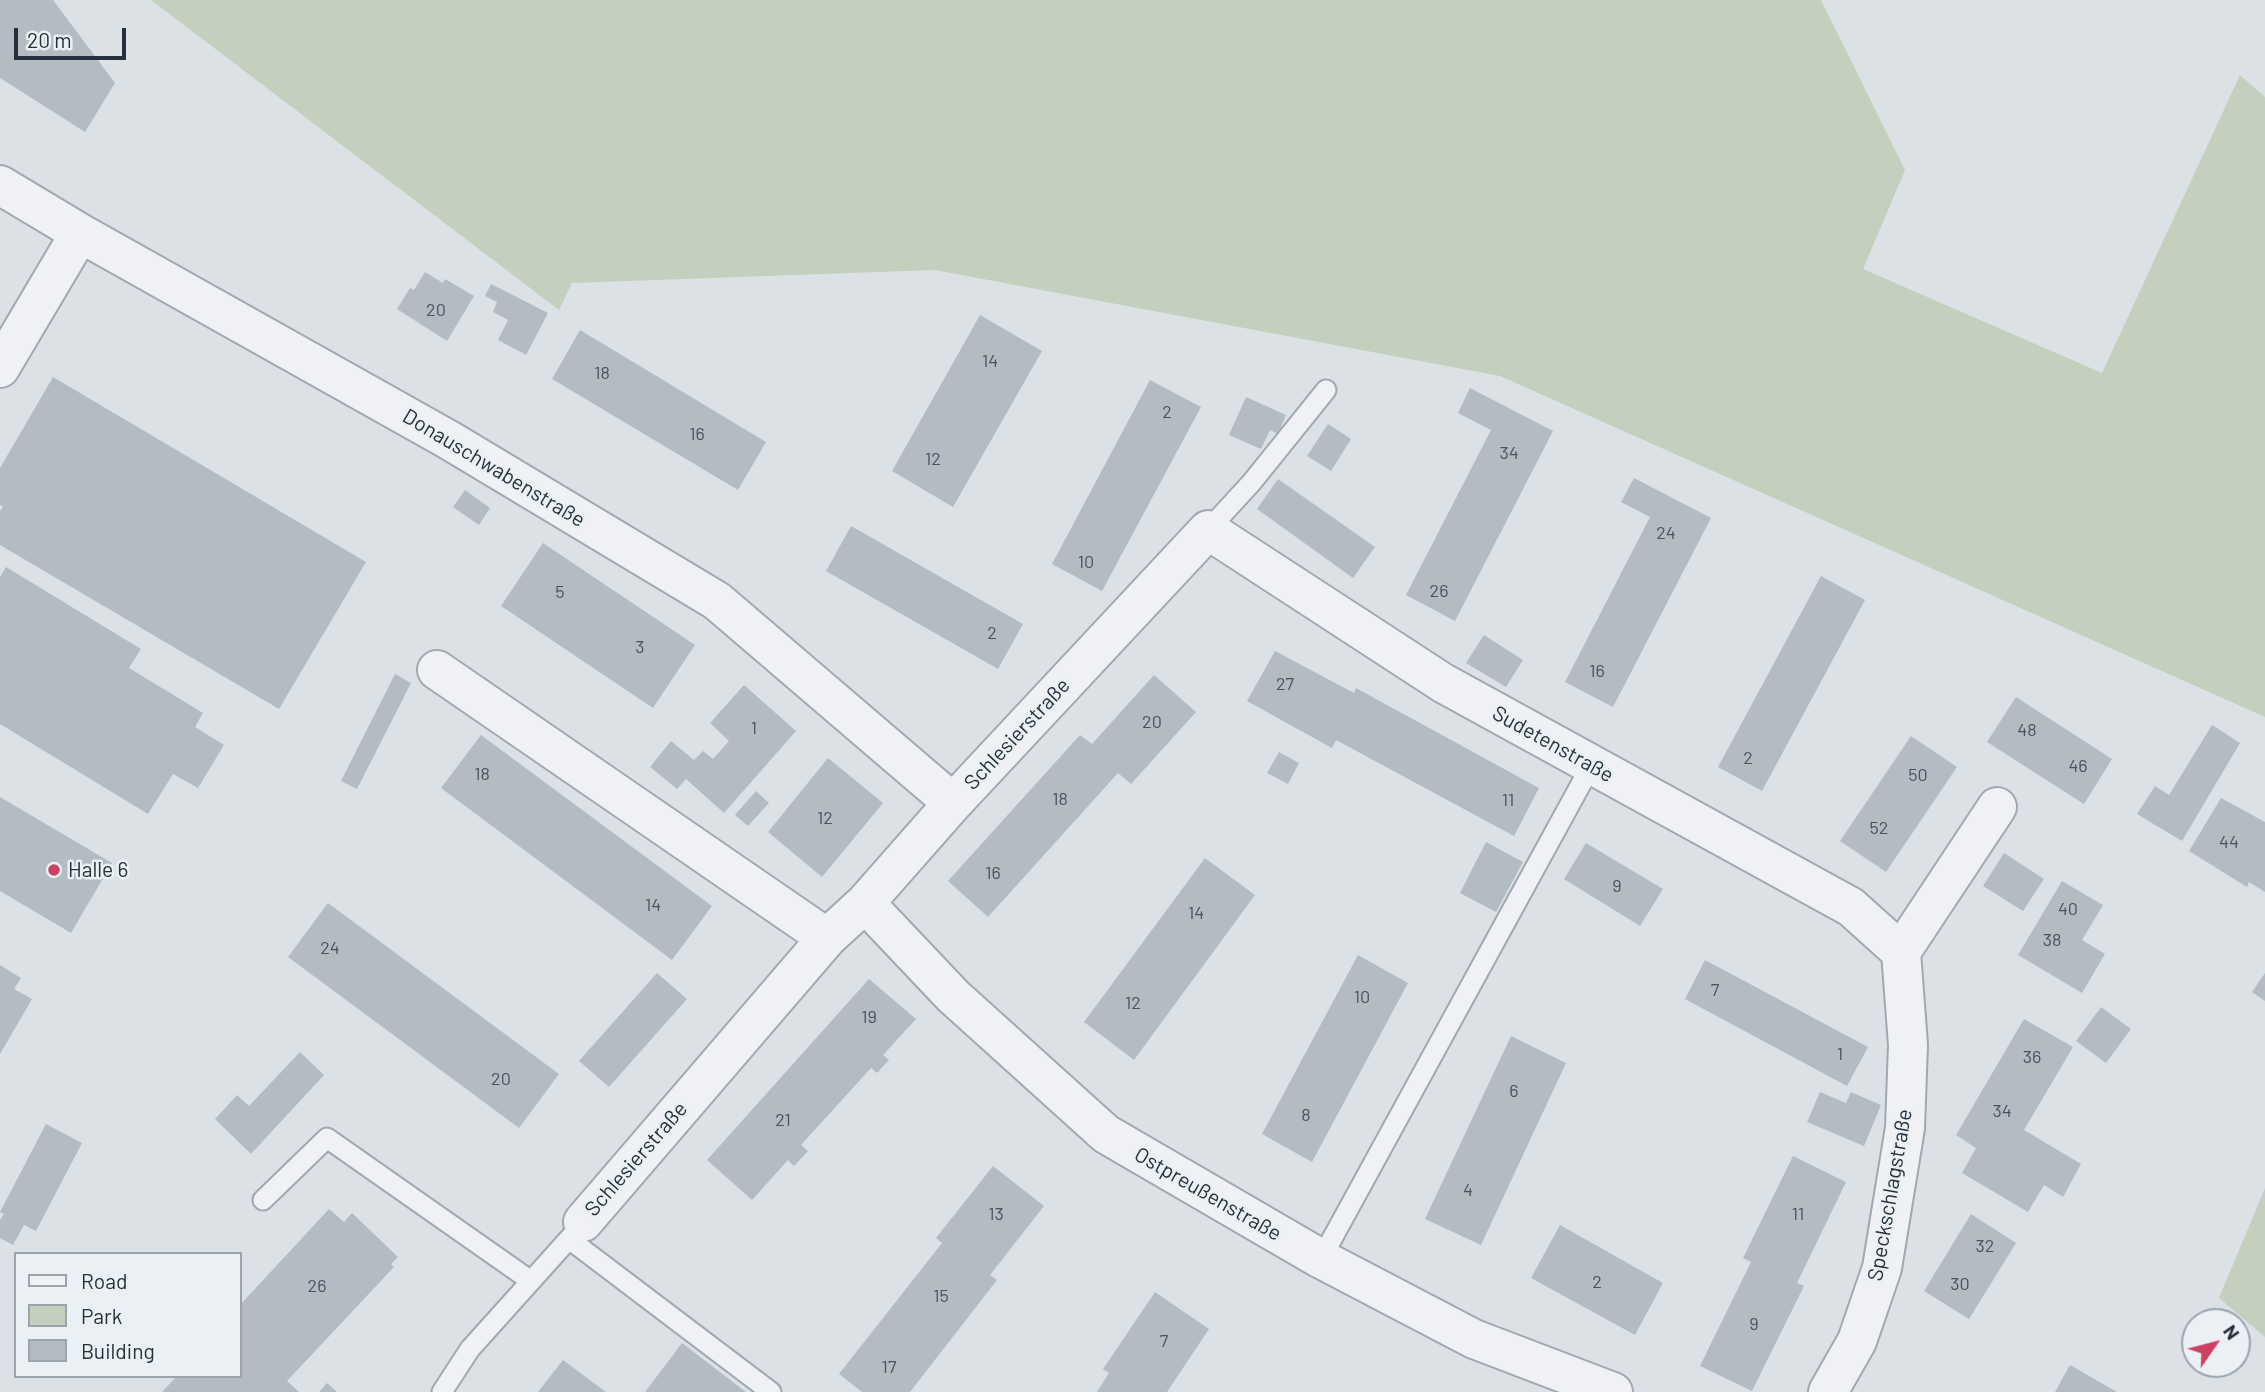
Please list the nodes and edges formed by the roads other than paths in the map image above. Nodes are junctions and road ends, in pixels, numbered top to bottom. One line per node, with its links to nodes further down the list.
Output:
1 (0, 185): 2 (street, Donauschwabenstraße)
2 (80, 233): 3 (street); 8 (street, Donauschwabenstraße)
3 (0, 368)
4 (1326, 390): 5 (lane)
5 (1208, 530): 7 (street, Sudetenstraße); 8 (street, Schlesierstraße)
6 (437, 670): 11 (street)
7 (1592, 764): 12 (street, Sudetenstraße); 15 (lane)
8 (953, 803): 10 (street, Schlesierstraße)
9 (1997, 807): 12 (street)
10 (866, 903): 11 (street, Schlesierstraße); 15 (street, Ostpreußenstraße)
11 (827, 937): 14 (street, Schlesierstraße)
12 (1901, 952): 20 (street, Speckschlagstraße)
13 (263, 1200): 16 (lane)
14 (576, 1231): 16 (lane); 18 (lane)
15 (1321, 1259): 19 (street, Ostpreußenstraße)
16 (531, 1281): 17 (lane)
17 (442, 1392)
18 (771, 1392)
19 (1613, 1392)
20 (1828, 1392)

